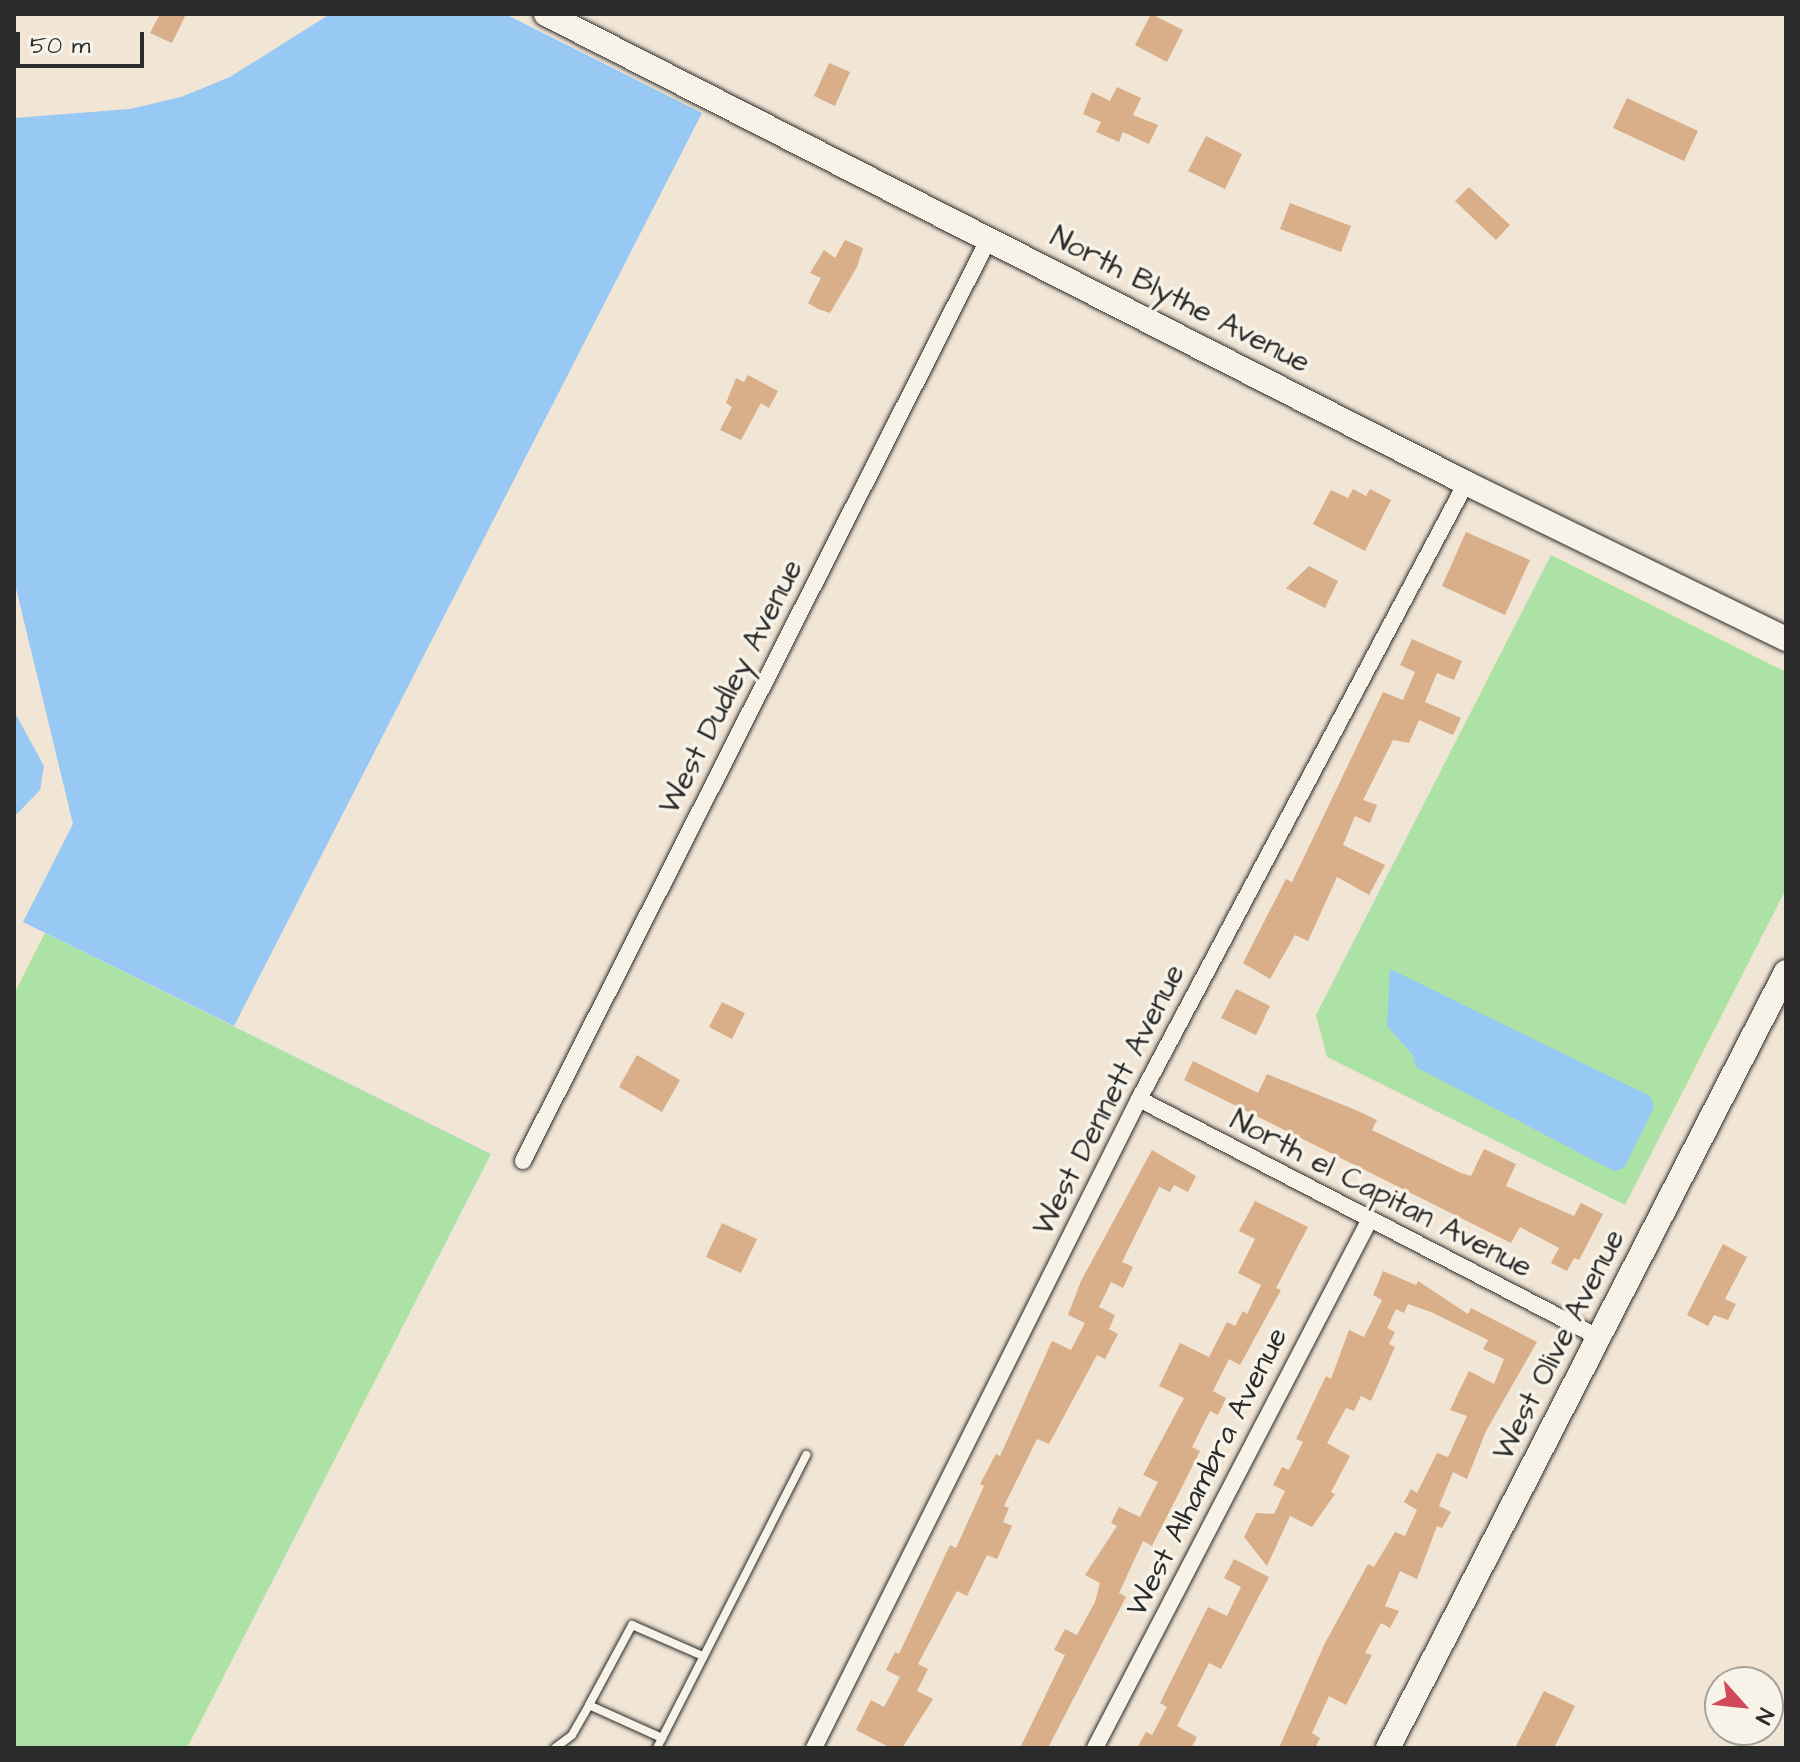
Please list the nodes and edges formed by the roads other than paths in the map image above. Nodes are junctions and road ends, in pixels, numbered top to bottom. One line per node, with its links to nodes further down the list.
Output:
1 (546, 14): 2 (street, North Blythe Avenue)
2 (989, 238): 3 (street, North Blythe Avenue); 7 (street, West Dudley Avenue)
3 (1466, 483): 4 (street, North Blythe Avenue); 6 (street, West Dennett Avenue)
4 (1786, 639)
5 (1786, 972): 9 (street, West Olive Avenue)
6 (1139, 1099): 8 (street, North el Capitan Avenue); 16 (street, West Dennett Avenue)
7 (523, 1161)
8 (1369, 1221): 9 (street, North el Capitan Avenue); 17 (street, West Alhambra Avenue)
9 (1598, 1337): 18 (street, West Olive Avenue)
10 (806, 1455): 11 (lane)
11 (703, 1656): 12 (lane); 13 (lane)
12 (589, 1705): 13 (lane); 14 (lane)
13 (662, 1738): 15 (lane)
14 (555, 1748)
15 (657, 1748)
16 (814, 1748)
17 (1095, 1748)
18 (1388, 1748)

